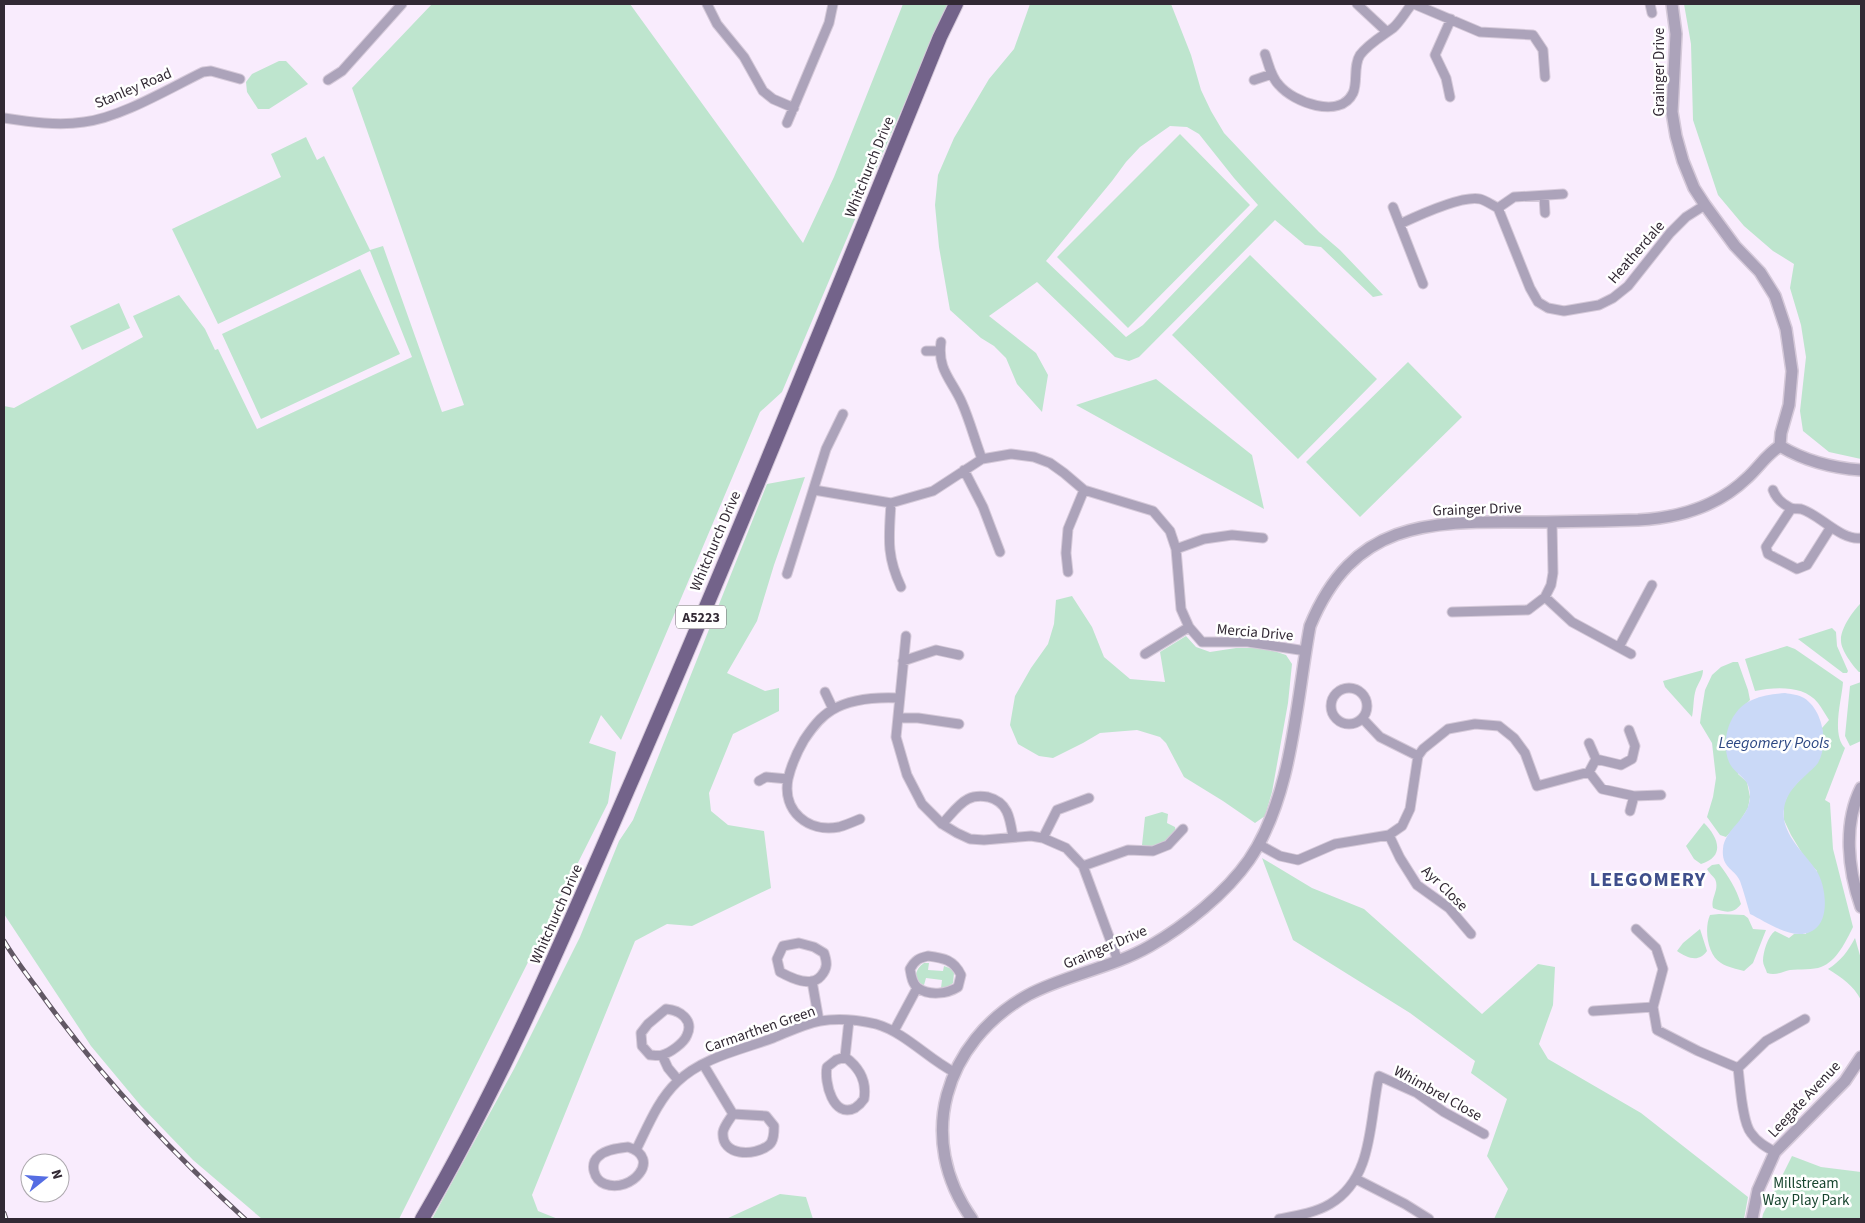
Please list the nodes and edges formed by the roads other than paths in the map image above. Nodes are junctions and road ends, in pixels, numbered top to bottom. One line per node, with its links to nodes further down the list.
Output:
1 (402, 4): 14 (street)
2 (706, 4): 17 (street)
3 (833, 4): 17 (street)
4 (956, 4): 110 (main road, Whitchurch Drive / A5223)
5 (1357, 4): 9 (street)
6 (1413, 4): 8 (street); 9 (street)
7 (1672, 4): 22 (street, Grainger Drive)
8 (1451, 20): 12 (street); 16 (street)
9 (1386, 31): 11 (street)
10 (1265, 54): 11 (street)
11 (1272, 74): 15 (street)
12 (1545, 77)
13 (240, 79): 18 (street, Stanley Road)
14 (328, 80)
15 (1254, 80)
16 (1450, 97)
17 (794, 108): 19 (street)
18 (4, 118)
19 (787, 123)
20 (1563, 194): 21 (street)
21 (1544, 196): 24 (street); 25 (street)
22 (1704, 205): 24 (street, Heatherdale); 30 (street, Grainger Drive)
23 (1393, 207): 26 (street)
24 (1498, 208): 26 (street)
25 (1546, 213)
26 (1400, 224): 27 (street)
27 (1423, 284)
28 (926, 351): 31 (street)
29 (843, 414): 34 (street)
30 (1780, 446): 33 (street); 39 (street, Grainger Drive)
31 (982, 459): 32 (street, Mercia Drive); 35 (street, Mercia Drive)
32 (964, 470): 37 (street, Mercia Drive); 44 (street)
33 (1861, 470)
34 (814, 490): 37 (street, Mercia Drive); 46 (street)
35 (1084, 490): 43 (street, Mercia Drive); 45 (street)
36 (1773, 490): 38 (street)
37 (891, 503): 48 (street)
38 (1791, 509): 40 (street); 40 (street)
39 (1552, 522): 49 (street); 54 (street, Grainger Drive)
40 (1831, 527): 42 (street)
41 (1263, 538): 43 (street)
42 (1861, 538)
43 (1176, 549): 51 (street, Mercia Drive)
44 (1000, 552)
45 (1068, 572)
46 (787, 574)
47 (1652, 585): 53 (street)
48 (901, 587)
49 (1546, 597): 50 (street); 53 (street)
50 (1452, 612)
51 (1189, 626): 54 (street, Mercia Drive); 55 (street)
52 (906, 636): 58 (street)
53 (1619, 647): 56 (street)
54 (1306, 651): 83 (street, Grainger Drive)
55 (1145, 654)
56 (1631, 654)
57 (959, 655): 58 (street)
58 (903, 662): 60 (street)
59 (825, 692): 61 (street)
60 (899, 698): 61 (street); 62 (street)
61 (833, 709): 70 (street)
62 (898, 718): 64 (street); 78 (street)
63 (1363, 719): 63 (street); 67 (street)
64 (959, 724)
65 (1629, 730): 68 (street)
66 (1589, 743): 68 (street)
67 (1418, 756): 69 (street); 80 (street)
68 (1596, 759): 69 (street)
69 (1589, 772): 74 (street)
70 (788, 779): 71 (street); 77 (street)
71 (759, 781)
72 (1861, 788): 85 (street)
73 (1661, 795): 74 (street)
74 (1634, 796): 76 (street)
75 (1089, 798): 82 (street)
76 (1630, 811)
77 (860, 819)
78 (942, 824): 81 (street); 81 (street)
79 (1183, 829): 84 (street)
80 (1389, 835): 83 (street); 87 (street, Ayr Close)
81 (1013, 837): 82 (street)
82 (1043, 838): 84 (street)
83 (1258, 844): 88 (street, Grainger Drive)
84 (1083, 866): 88 (street)
85 (1861, 907)
86 (1636, 929): 91 (street)
87 (1471, 934)
88 (1118, 961): 102 (street, Grainger Drive)
89 (812, 981): 89 (street); 95 (street)
90 (917, 988): 90 (street); 96 (street)
91 (1653, 1007): 92 (street); 101 (street)
92 (1593, 1011)
93 (1805, 1019): 101 (street)
94 (849, 1020): 95 (street, Carmarthen Green); 96 (street, Carmarthen Green); 98 (street)
95 (819, 1021): 100 (street, Carmarthen Green)
96 (894, 1031): 102 (street, Carmarthen Green)
97 (662, 1055): 97 (street); 103 (street)
98 (845, 1057): 98 (street)
99 (1861, 1057): 107 (street, Leegate Avenue)
100 (703, 1064): 103 (street, Carmarthen Green); 104 (street)
101 (1738, 1068): 107 (street)
102 (954, 1072): 111 (street, Grainger Drive)
103 (678, 1080): 106 (street, Carmarthen Green)
104 (733, 1114): 104 (street)
105 (1484, 1134): 108 (street, Whimbrel Close)
106 (636, 1150): 106 (street)
107 (1775, 1152): 114 (street, Leegate Avenue)
108 (1356, 1179): 109 (street); 113 (street)
109 (1301, 1217): 112 (street)
110 (422, 1219)
111 (972, 1219)
112 (1279, 1219)
113 (1429, 1219)
114 (1752, 1219)

